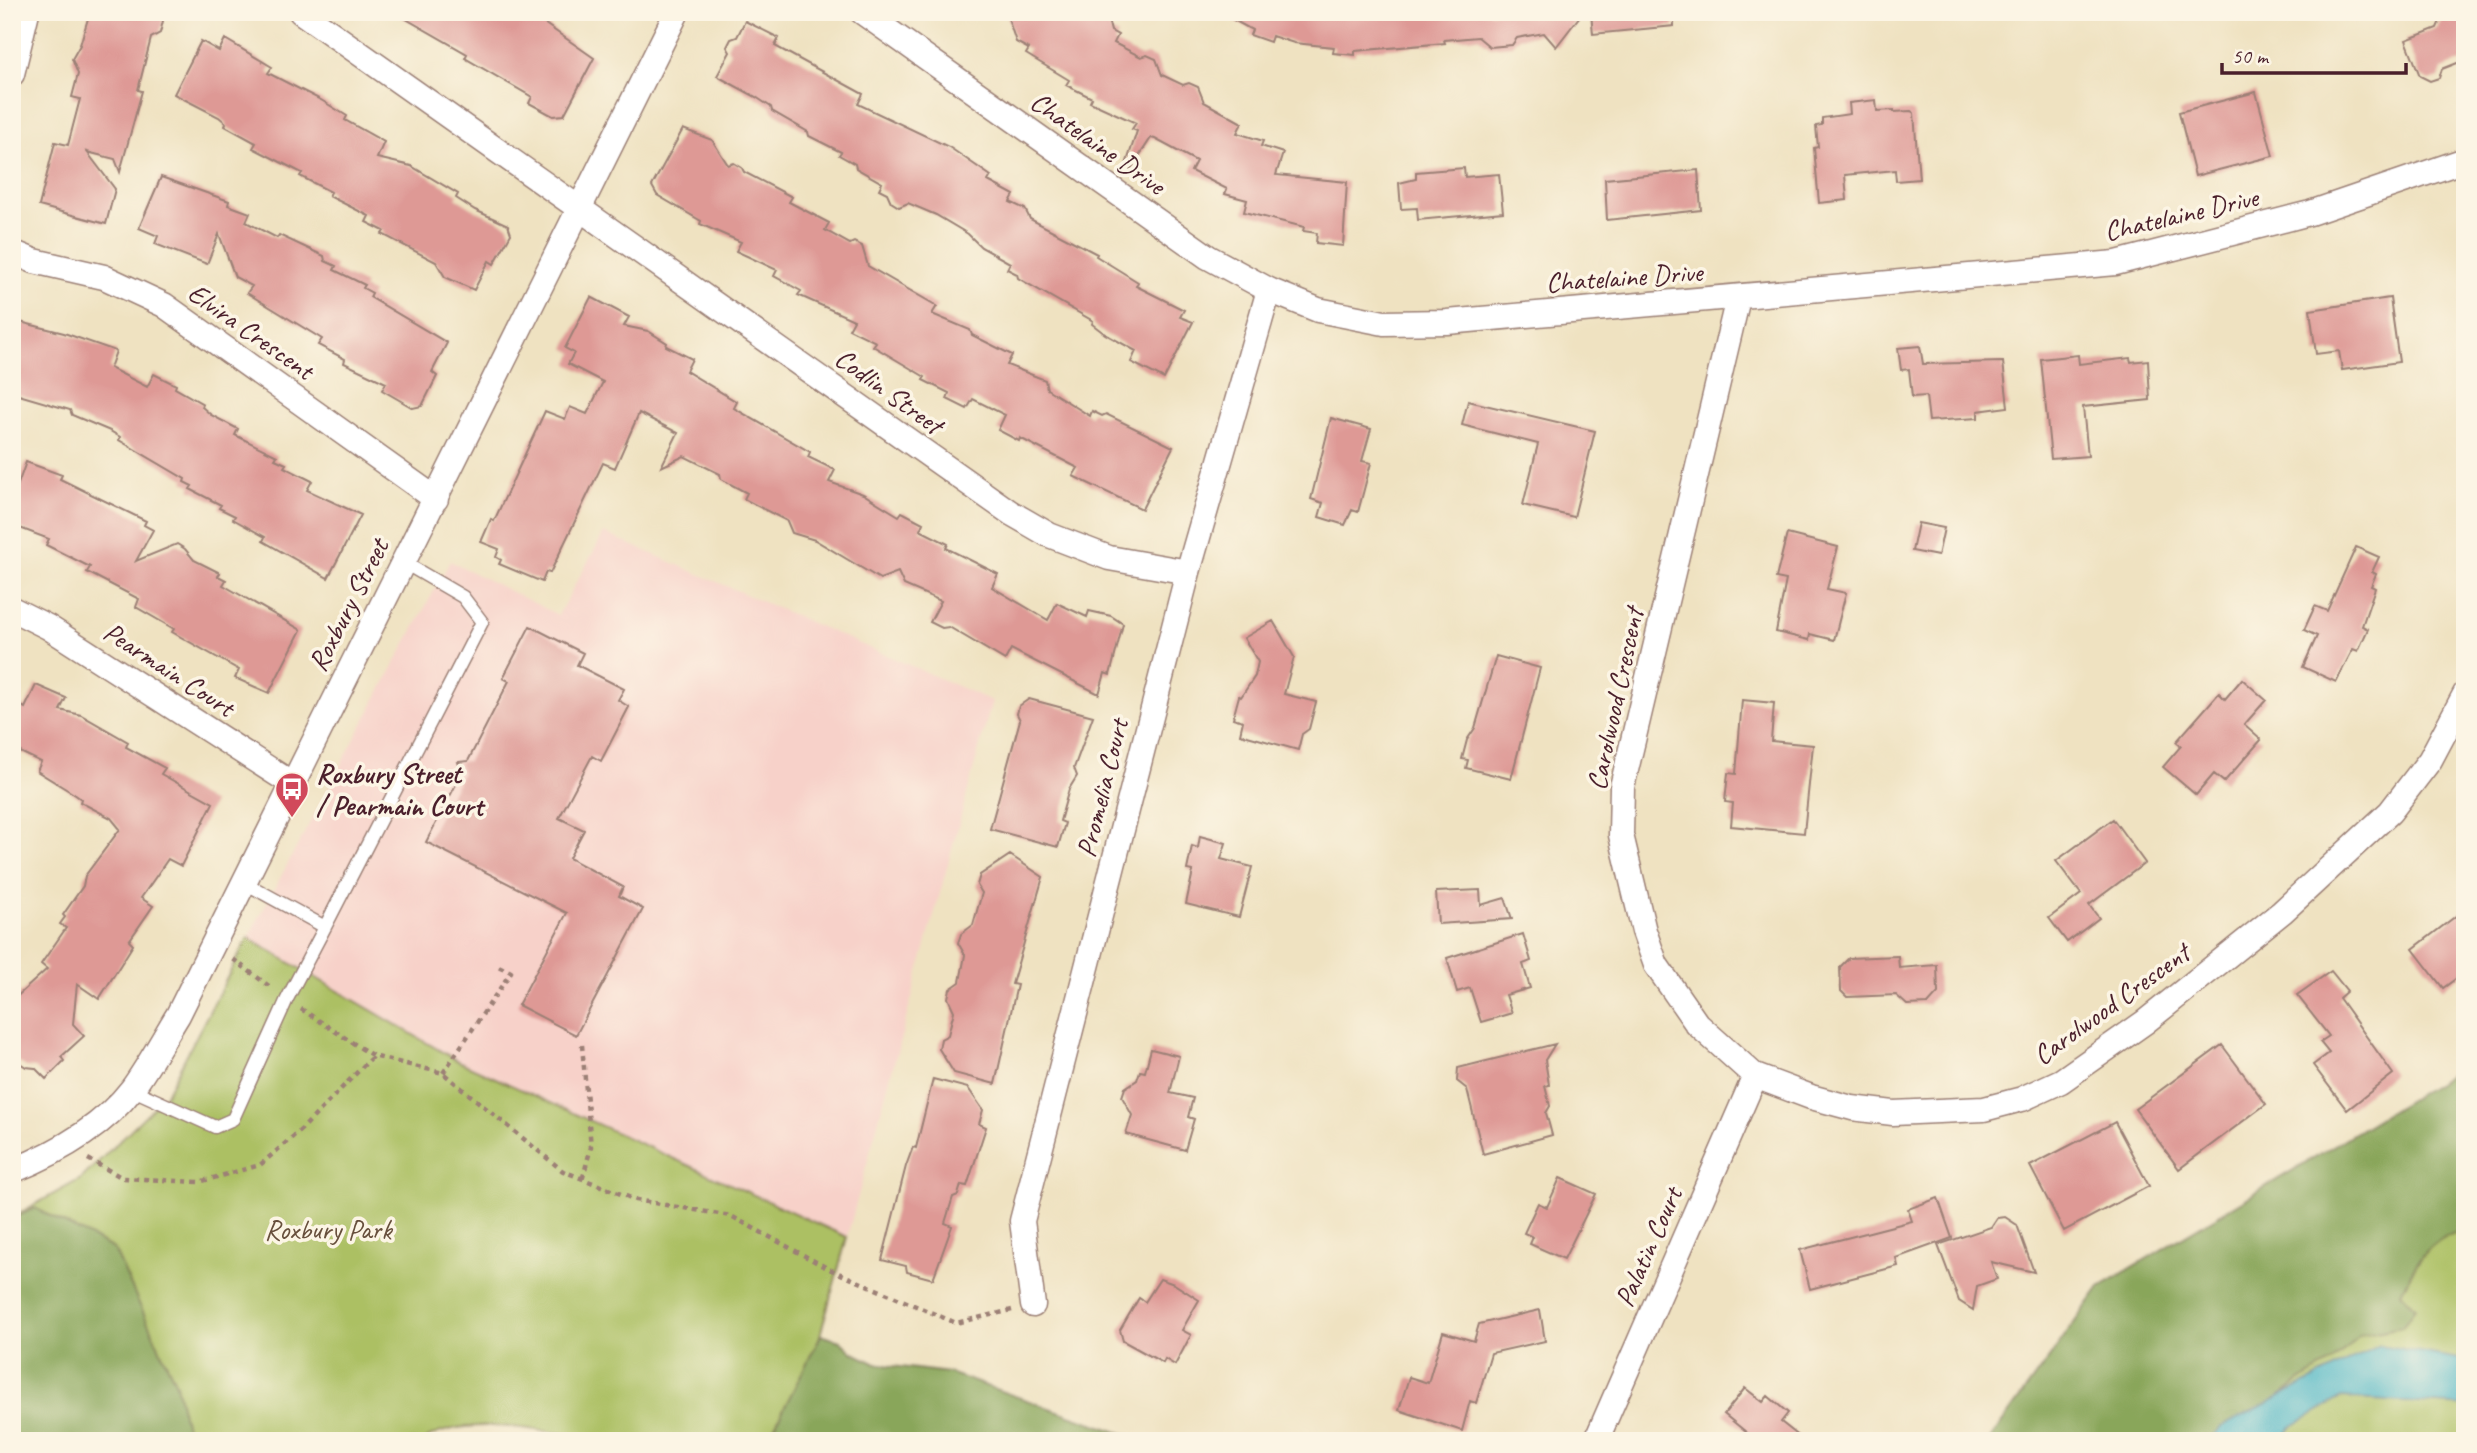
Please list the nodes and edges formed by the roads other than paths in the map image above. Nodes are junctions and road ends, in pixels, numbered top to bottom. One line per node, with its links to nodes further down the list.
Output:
1 (27, 12): 5 (street)
2 (300, 12): 7 (street)
3 (677, 12): 7 (street, Roxbury Street)
4 (862, 12): 9 (street, Chatelaine Drive)
5 (12, 74)
6 (2465, 160): 10 (street, Chatelaine Drive)
7 (581, 207): 11 (street, Roxbury Street); 13 (street, Codlin Street)
8 (12, 252): 11 (street, Elvira Crescent)
9 (1269, 290): 10 (street, Chatelaine Drive); 13 (street, Promelia Court)
10 (1738, 298): 19 (street, Carolwood Crescent)
11 (436, 499): 12 (street, Roxbury Street)
12 (403, 562): 16 (street, Roxbury Street); 18 (lane)
13 (1188, 572): 22 (street, Promelia Court)
14 (12, 609): 16 (street, Pearmain Court)
15 (2465, 694): 19 (street, Carolwood Crescent)
16 (291, 783): 17 (street, Roxbury Street)
17 (243, 882): 18 (lane); 20 (street, Roxbury Street)
18 (325, 927): 20 (lane)
19 (1755, 1076): 23 (street, Palatin Court)
20 (131, 1089): 21 (street, Roxbury Street)
21 (12, 1171)
22 (1033, 1305)
23 (1596, 1441)

